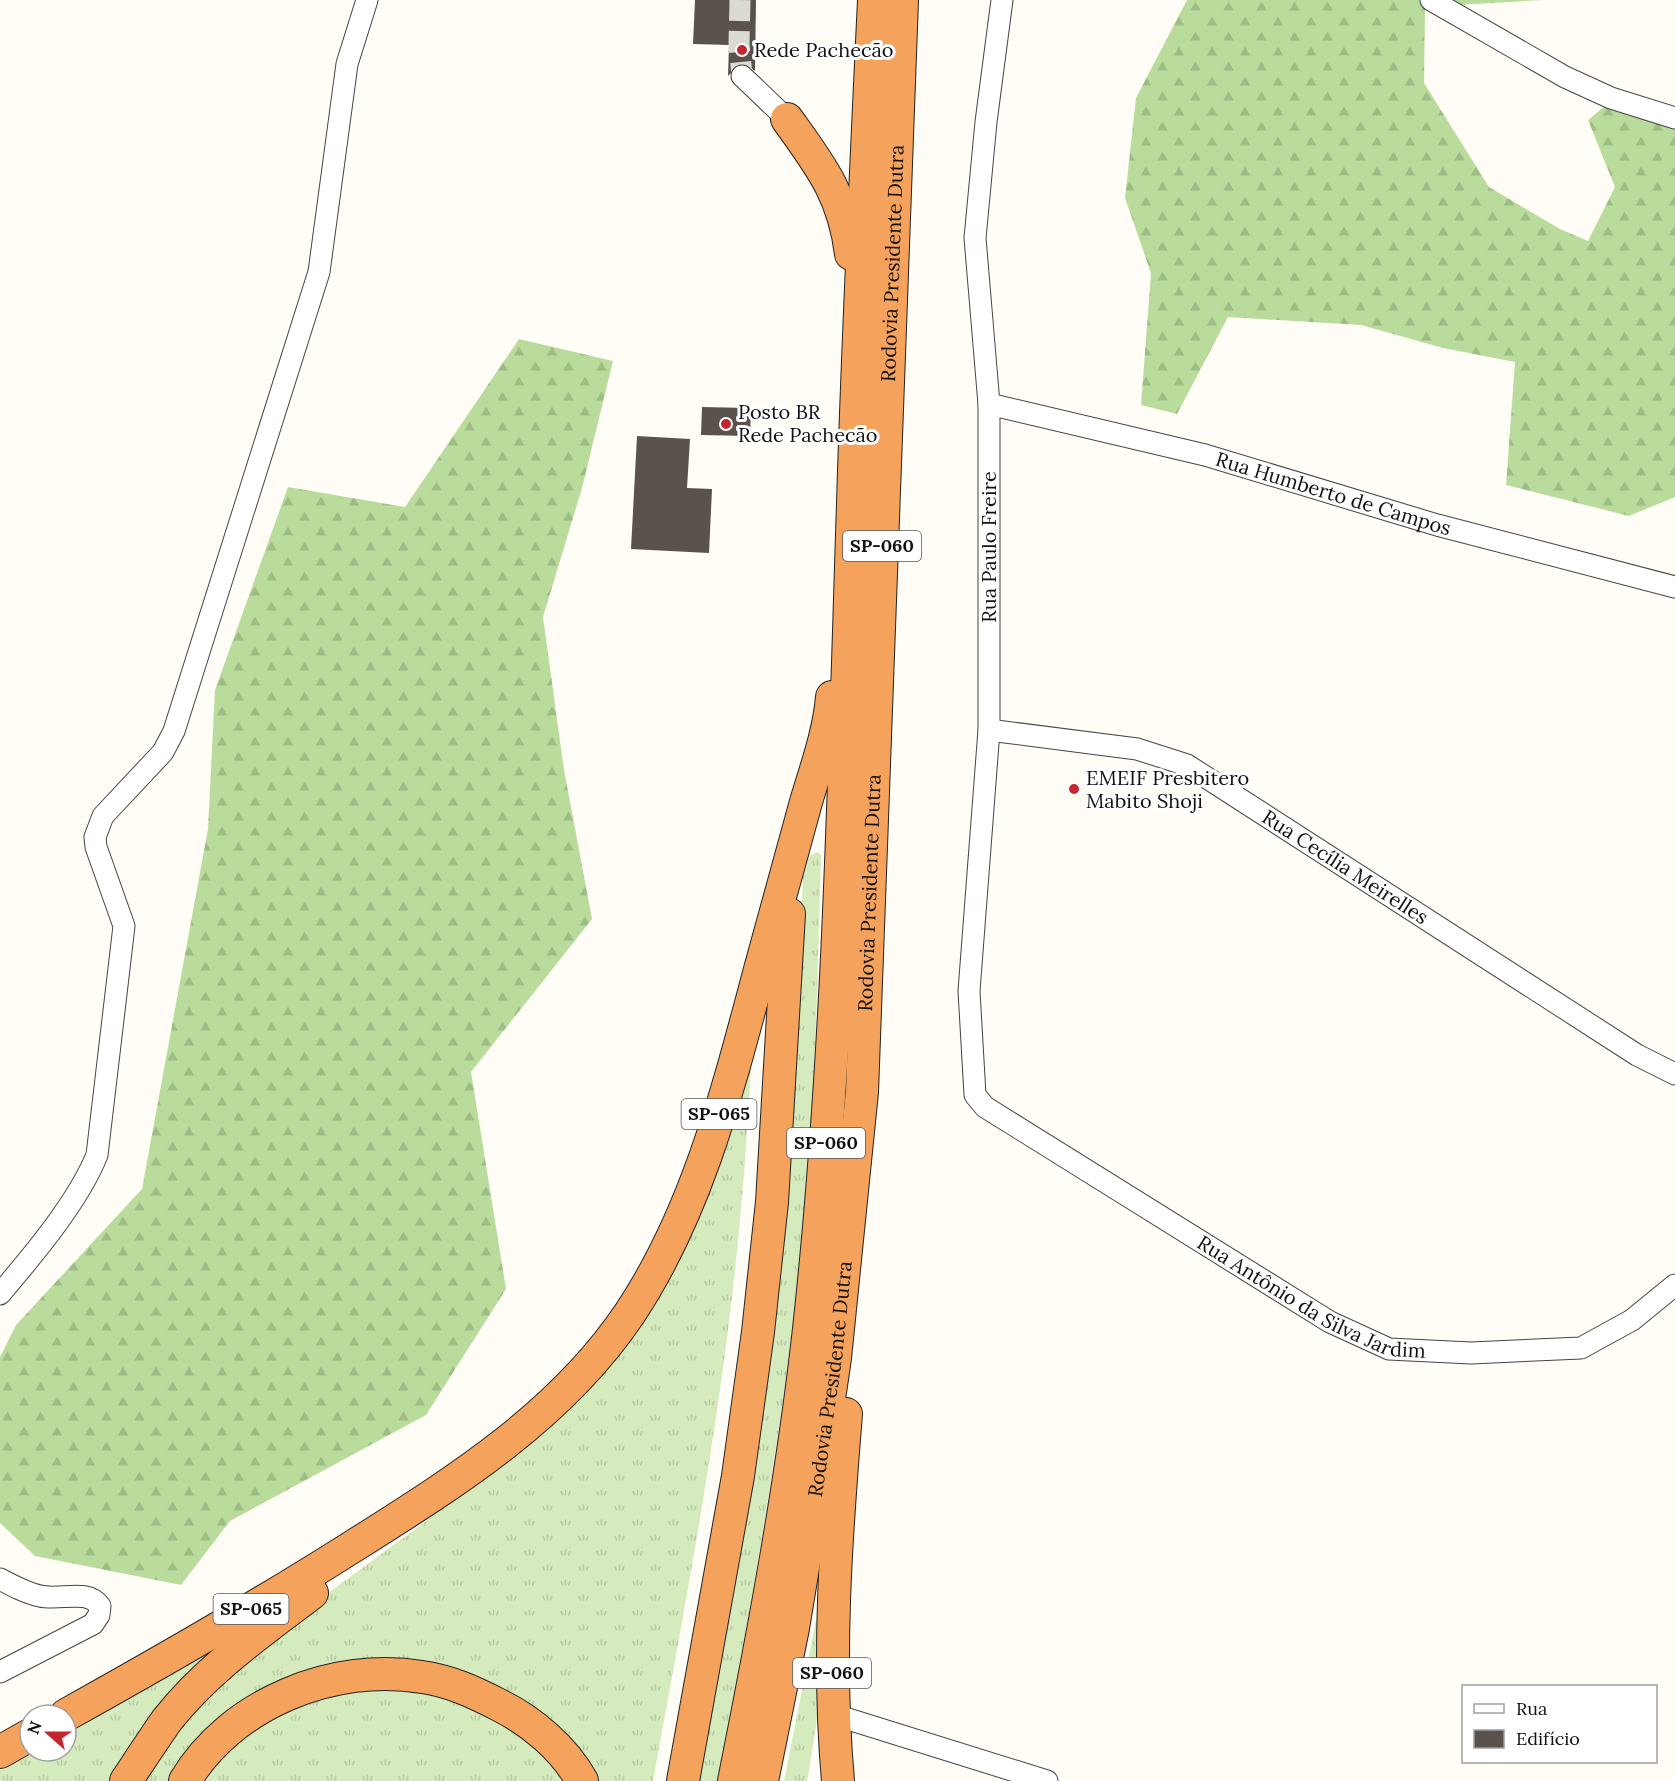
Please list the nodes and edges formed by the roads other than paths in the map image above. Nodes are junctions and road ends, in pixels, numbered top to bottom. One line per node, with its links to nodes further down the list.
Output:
1 (367, 0): 19 (street)
2 (874, 0): 9 (highway, Rodovia Presidente Dutra / SP-060)
3 (902, 0): 16 (highway, Rodovia Presidente Dutra / SP-060)
4 (1002, 0): 10 (street, Rua Paulo Freire)
5 (1431, 0): 7 (street)
6 (742, 76): 8 (street)
7 (1675, 118)
8 (787, 119): 9 (highway)
9 (860, 324): 11 (highway, Rodovia Presidente Dutra / SP-060)
10 (989, 404): 12 (street, Rua Humberto de Campos); 13 (street, Rua Paulo Freire)
11 (853, 499): 14 (highway); 31 (highway, Rodovia Presidente Dutra / SP-060)
12 (1675, 587)
13 (989, 730): 15 (street, Rua Cecília Meirelles); 17 (street, Rua Paulo Freire)
14 (793, 850): 20 (highway, SP-065); 30 (highway)
15 (1675, 1074)
16 (862, 1092): 24 (highway, SP-060); 32 (highway, Rodovia Presidente Dutra / SP-060)
17 (975, 1095): 18 (street, Rua Antônio da Silva Jardim)
18 (1675, 1286)
19 (0, 1294)
20 (432, 1497): 23 (highway, SP-065); 27 (highway, SP-065)
21 (0, 1579): 22 (street)
22 (0, 1672)
23 (78, 1708)
24 (832, 1714): 33 (highway); 34 (highway, SP-060); 35 (street)
25 (18, 1742): 26 (highway)
26 (0, 1752)
27 (126, 1781)
28 (185, 1781): 29 (highway)
29 (582, 1781)
30 (683, 1781)
31 (734, 1781)
32 (762, 1781)
33 (823, 1781)
34 (838, 1781)
35 (1047, 1781)

